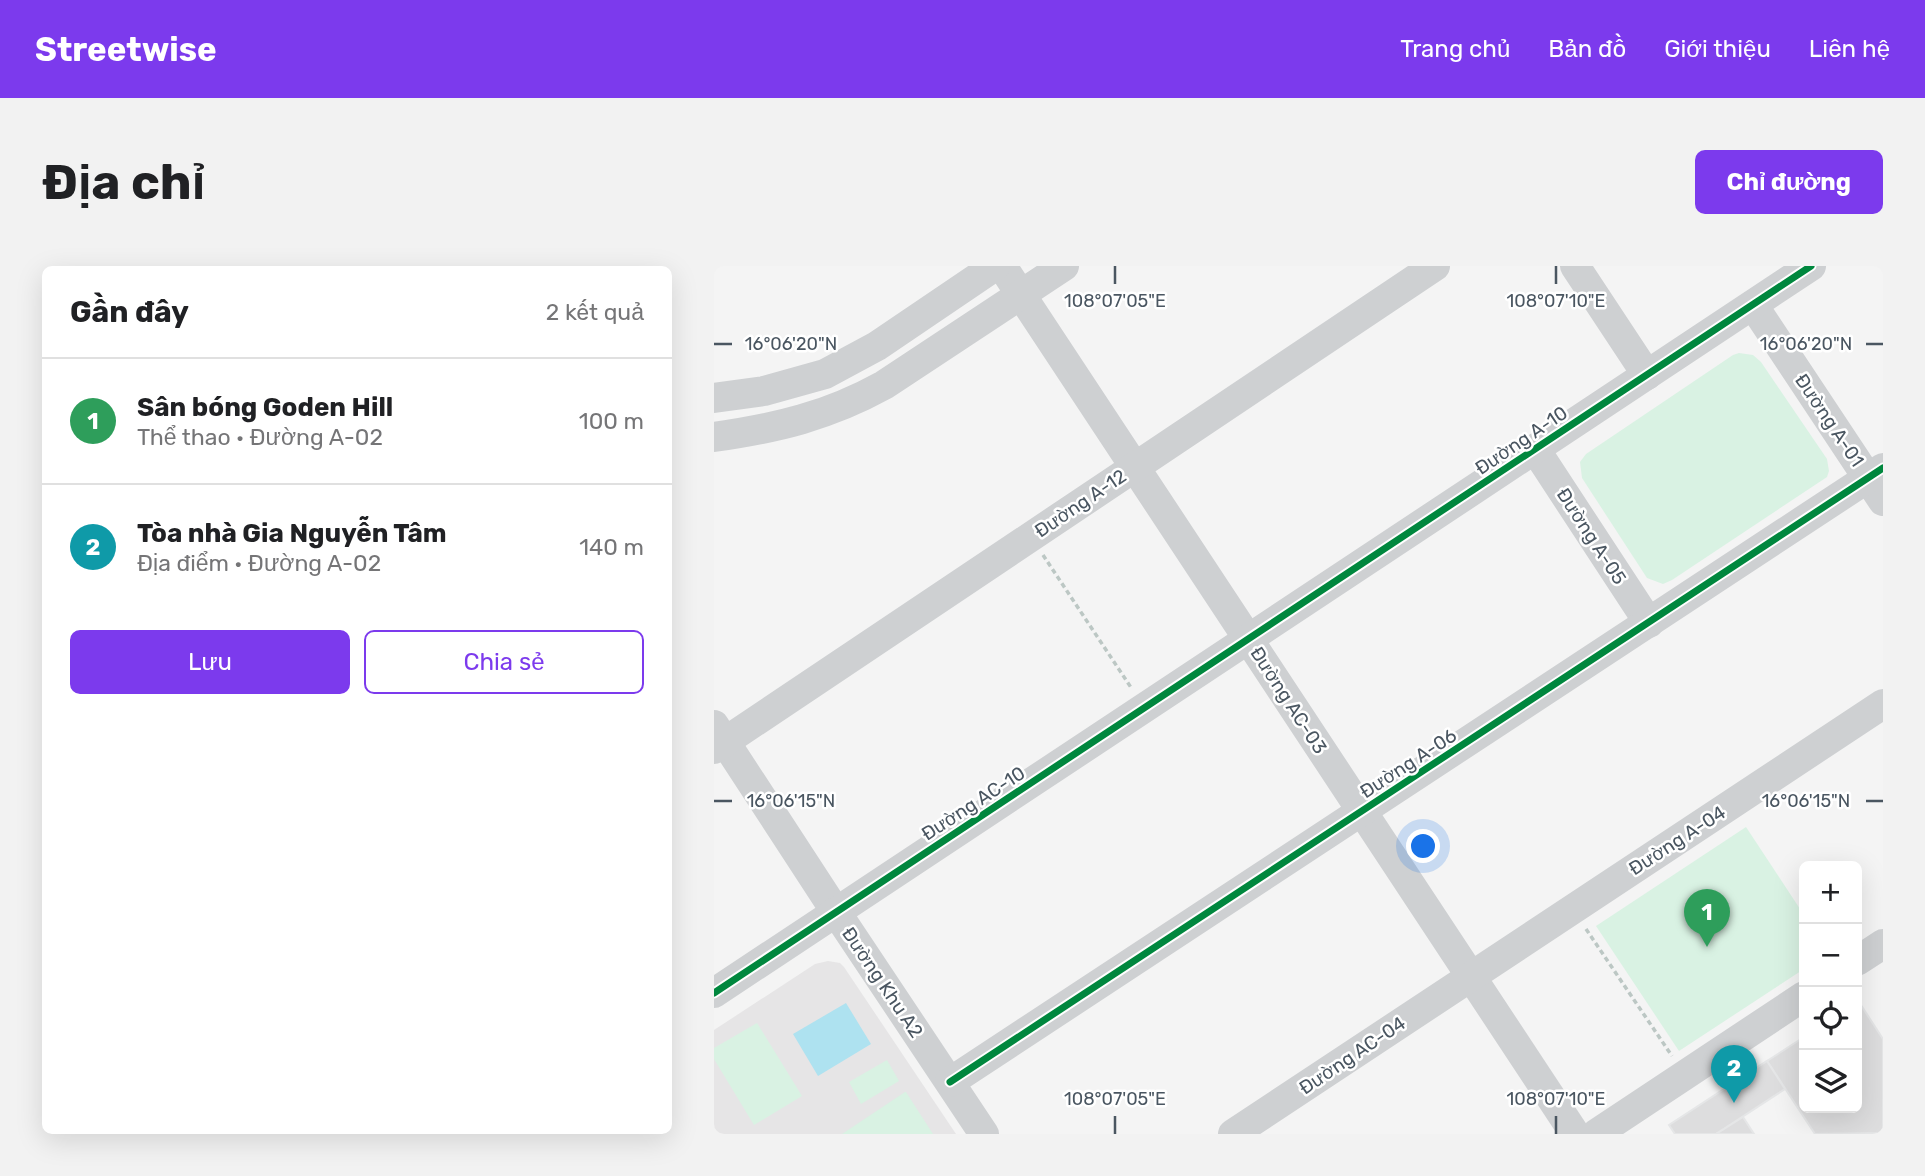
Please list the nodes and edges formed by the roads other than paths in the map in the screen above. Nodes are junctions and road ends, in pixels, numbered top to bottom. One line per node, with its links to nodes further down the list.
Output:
1 (995, 266): 10 (street)
2 (1002, 266): 7 (street, Đường AC-03)
3 (1063, 266): 7 (street)
4 (1436, 266): 13 (street, Đường A-12)
5 (1575, 266): 9 (street)
6 (1811, 266): 8 (street, Đường A-10)
7 (1021, 294): 11 (street); 13 (street, Đường AC-03)
8 (1753, 305): 9 (street, Đường A-10); 14 (street, Đường A-01)
9 (1647, 375): 12 (street, Đường A-10)
10 (714, 398)
11 (714, 437)
12 (1535, 449): 15 (street, Đường A-05); 16 (street, Đường A-10)
13 (1134, 466): 16 (street, Đường AC-03); 18 (street, Đường A-12)
14 (1878, 482): 15 (street, Đường A-06)
15 (1649, 623): 19 (street, Đường A-06)
16 (1249, 639): 19 (street, Đường AC-03); 20 (street, Đường AC-10)
17 (1883, 704): 23 (street, Đường A-04)
18 (718, 738): 20 (street, Đường Khu A2)
19 (1363, 812): 23 (street, Đường AC-03); 26 (street, Đường A-06)
20 (836, 912): 24 (street, Đường AC-10); 26 (street, Đường Khu A2)
21 (1883, 944): 22 (street)
22 (1862, 958)
23 (1470, 977): 28 (street, Đường AC-04); 29 (street, Đường AC-03)
24 (714, 993)
25 (1799, 999): 30 (street)
26 (950, 1082): 27 (street, Đường Khu A2)
27 (984, 1134)
28 (1233, 1134)
29 (1575, 1134)
30 (1596, 1134)

